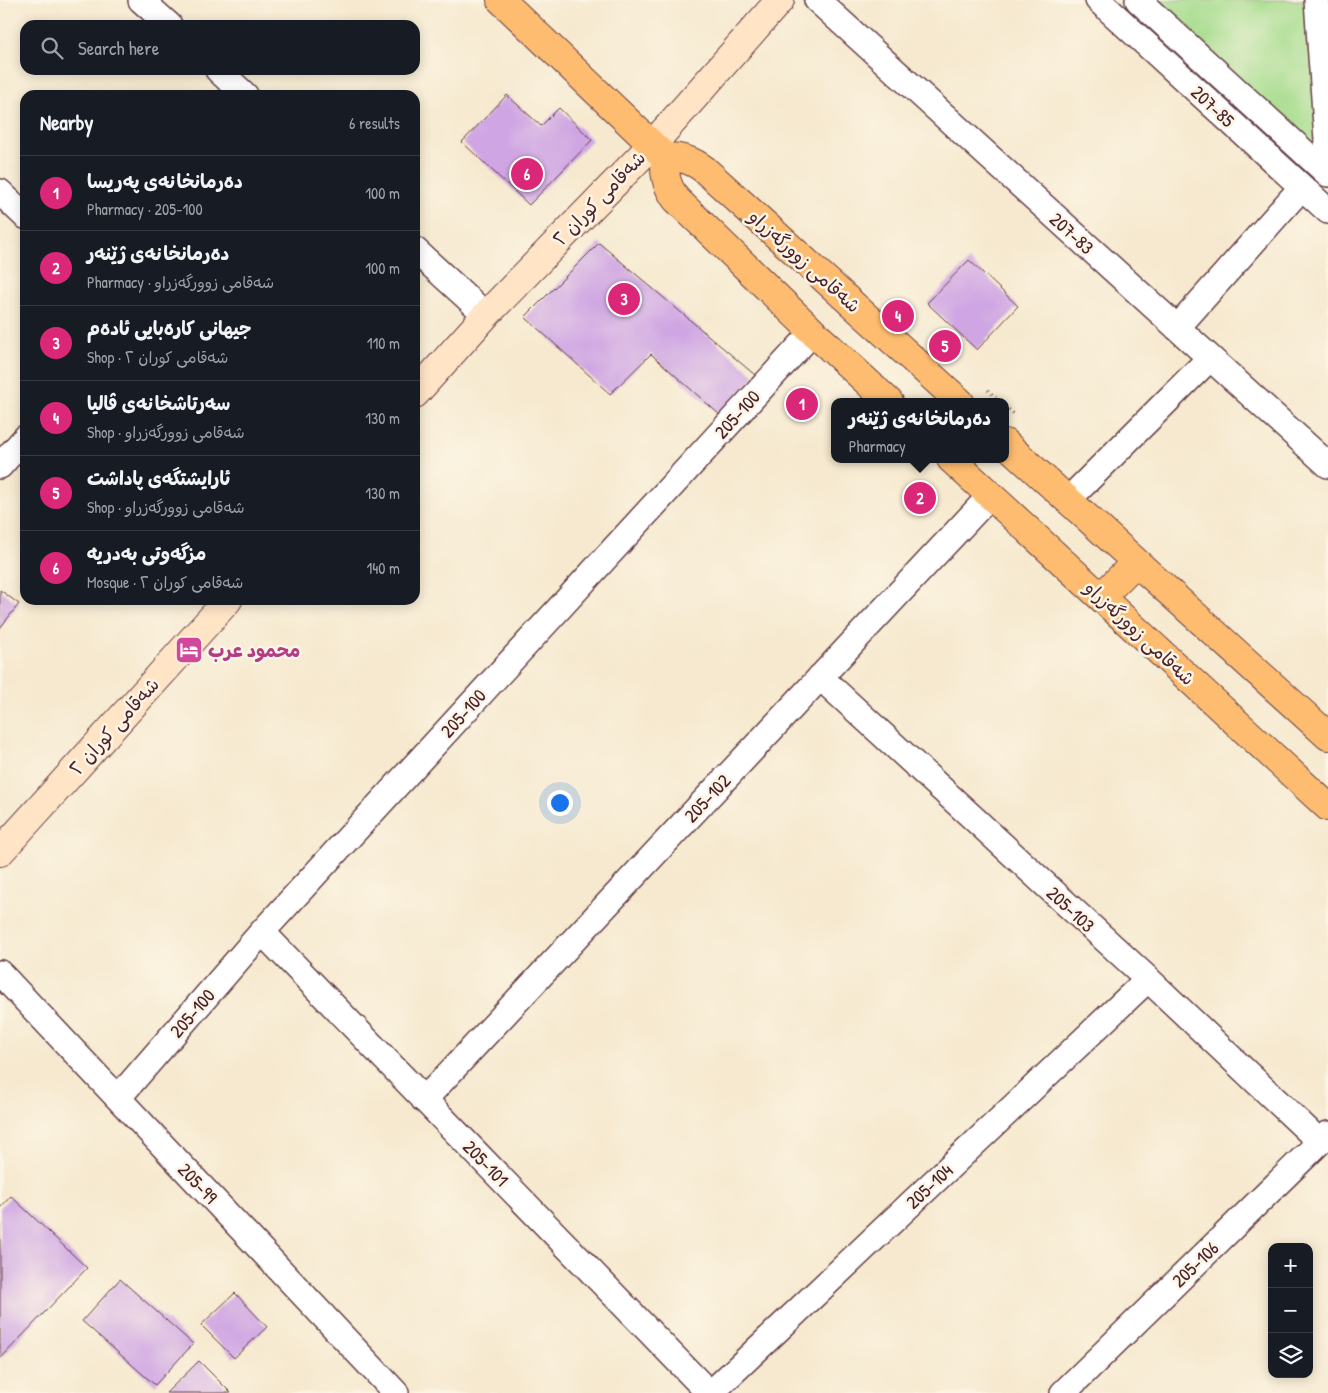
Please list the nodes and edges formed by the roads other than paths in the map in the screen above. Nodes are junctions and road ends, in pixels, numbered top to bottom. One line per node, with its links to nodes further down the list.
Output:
1 (141, 0): 8 (street)
2 (501, 0): 11 (main road)
3 (780, 0): 11 (street, شەقامی کوران ٢)
4 (817, 0): 20 (street, 207-83)
5 (1098, 0): 14 (street, 207-85)
6 (1317, 0): 12 (street)
7 (1149, 4): 13 (street)
8 (163, 20)
9 (223, 75): 10 (street)
10 (240, 90)
11 (658, 151): 19 (street, شەقامی کوران ٢); 21 (main road); 25 (main road, شەقامی زوورگەزراو)
12 (1328, 154)
13 (1328, 174)
14 (1302, 187): 16 (street, 207-85); 20 (street)
15 (0, 192): 17 (street)
16 (1326, 206)
17 (20, 211)
18 (420, 255): 19 (street)
19 (486, 315): 23 (street, شەقامی کوران ٢)
20 (1177, 328): 22 (street, 207-83)
21 (813, 332): 24 (main road); 40 (street, 205-100)
22 (1210, 358): 29 (street, 207-83); 32 (street)
23 (420, 388)
24 (885, 398)
25 (956, 398)
26 (20, 444): 30 (street)
27 (1009, 447): 32 (main road)
28 (955, 463): 31 (main road, شەقامی زوورگەزراو)
29 (1328, 465)
30 (0, 466)
31 (990, 496): 34 (main road, شەقامی زوورگەزراو); 36 (street, 205-102)
32 (1068, 500): 33 (main road)
33 (1136, 562): 34 (main road); 37 (main road)
34 (1101, 597): 38 (main road, شەقامی زوورگەزراو)
35 (223, 605): 39 (street, شەقامی کوران ٢)
36 (820, 677): 42 (street, 205-103); 44 (street, 205-102)
37 (1328, 736)
38 (1328, 807)
39 (0, 852)
40 (262, 932): 43 (street, 205-100); 44 (street, 205-101)
41 (0, 973): 43 (street, 205-99)
42 (1148, 979): 45 (street, 205-103); 47 (street, 205-104)
43 (118, 1098): 46 (street, 205-99)
44 (424, 1100): 47 (street, 205-101)
45 (1324, 1138): 48 (street, 205-106)
46 (396, 1393)
47 (710, 1393)
48 (1063, 1393)

